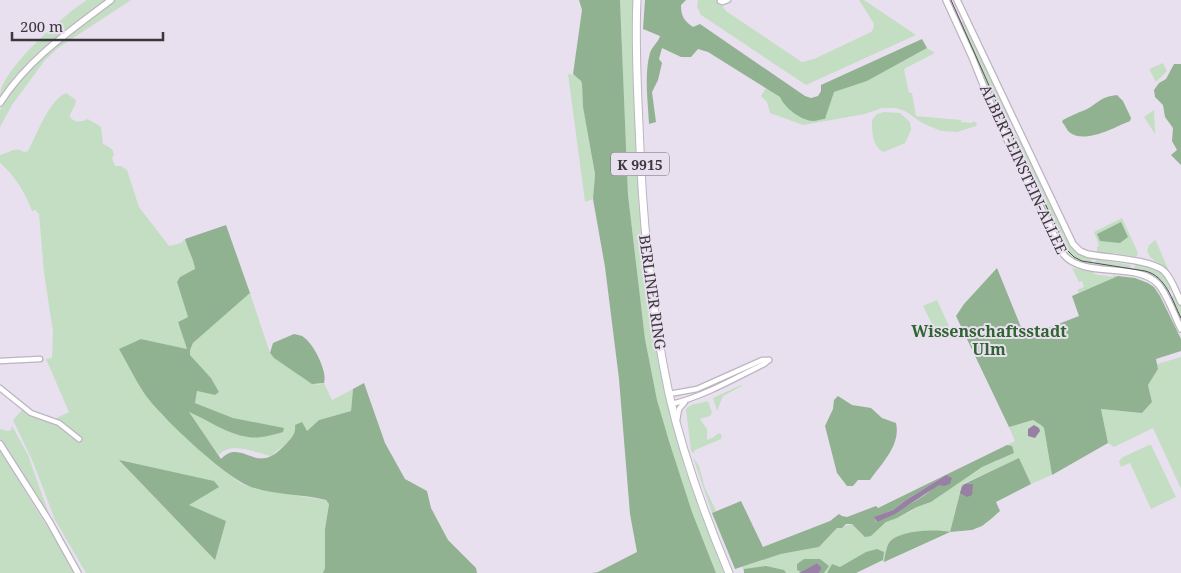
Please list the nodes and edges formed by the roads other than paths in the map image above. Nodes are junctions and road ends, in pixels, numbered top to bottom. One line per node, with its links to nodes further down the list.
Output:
1 (111, 0): 7 (street)
2 (637, 0): 15 (main road, BERLINER RING / K 9915)
3 (728, 0): 6 (street)
4 (946, 0): 9 (street, ALBERT-EINSTEIN-ALLEE)
5 (957, 0): 8 (street, ALBERT-EINSTEIN-ALLEE)
6 (720, 1)
7 (0, 103)
8 (1175, 289): 9 (street); 10 (street, ALBERT-EINSTEIN-ALLEE)
9 (1164, 294): 11 (street, ALBERT-EINSTEIN-ALLEE)
10 (1181, 302)
11 (1181, 329)
12 (40, 359): 13 (street)
13 (0, 361)
14 (0, 388): 19 (street)
15 (669, 394): 16 (street); 17 (main road, BERLINER RING / K 9915)
16 (686, 400): 17 (street); 18 (street)
17 (672, 404): 18 (main road, BERLINER RING / K 9915)
18 (676, 421): 22 (main road, BERLINER RING / K 9915)
19 (79, 439)
20 (0, 444): 21 (street)
21 (78, 573)
22 (730, 573)

